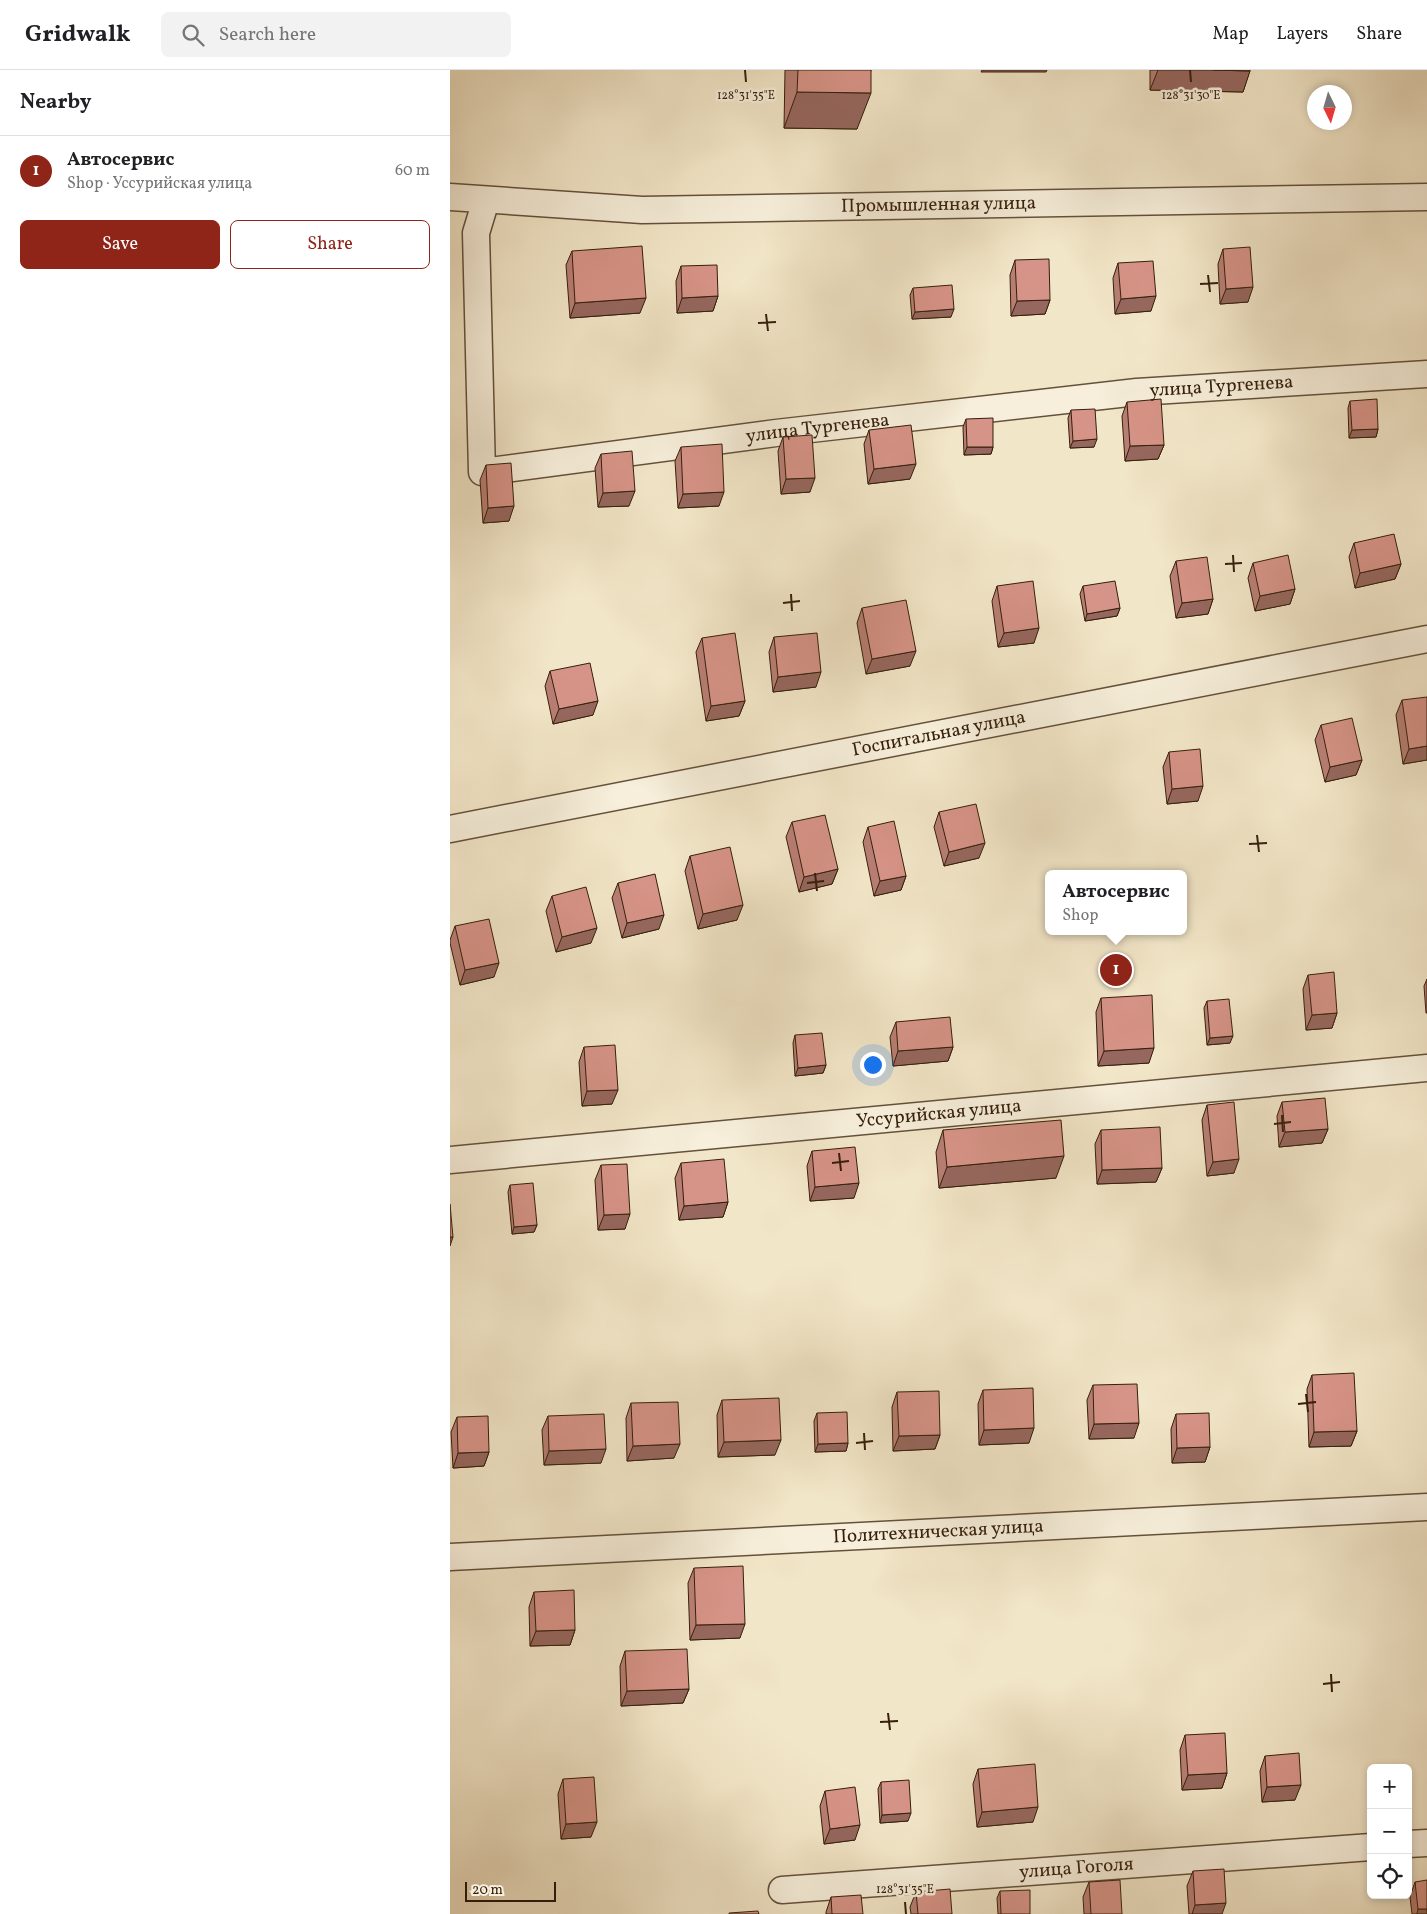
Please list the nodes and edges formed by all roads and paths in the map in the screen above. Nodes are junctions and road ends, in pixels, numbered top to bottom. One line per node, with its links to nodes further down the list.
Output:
1 (450, 197): 3 (street, Промышленная улица)
2 (1427, 197): 3 (street, Промышленная улица)
3 (486, 200): 4 (street, улица Тургенева)
4 (1427, 374)
5 (1427, 639): 6 (street, Госпитальная улица)
6 (450, 829)
7 (1427, 1068): 8 (street, Уссурийская улица)
8 (450, 1160)
9 (1427, 1507): 10 (street, Политехническая улица)
10 (450, 1557)
11 (1427, 1843): 12 (street)
12 (1412, 1844)
13 (1367, 1847): 14 (street, улица Гоголя)
14 (782, 1890)

